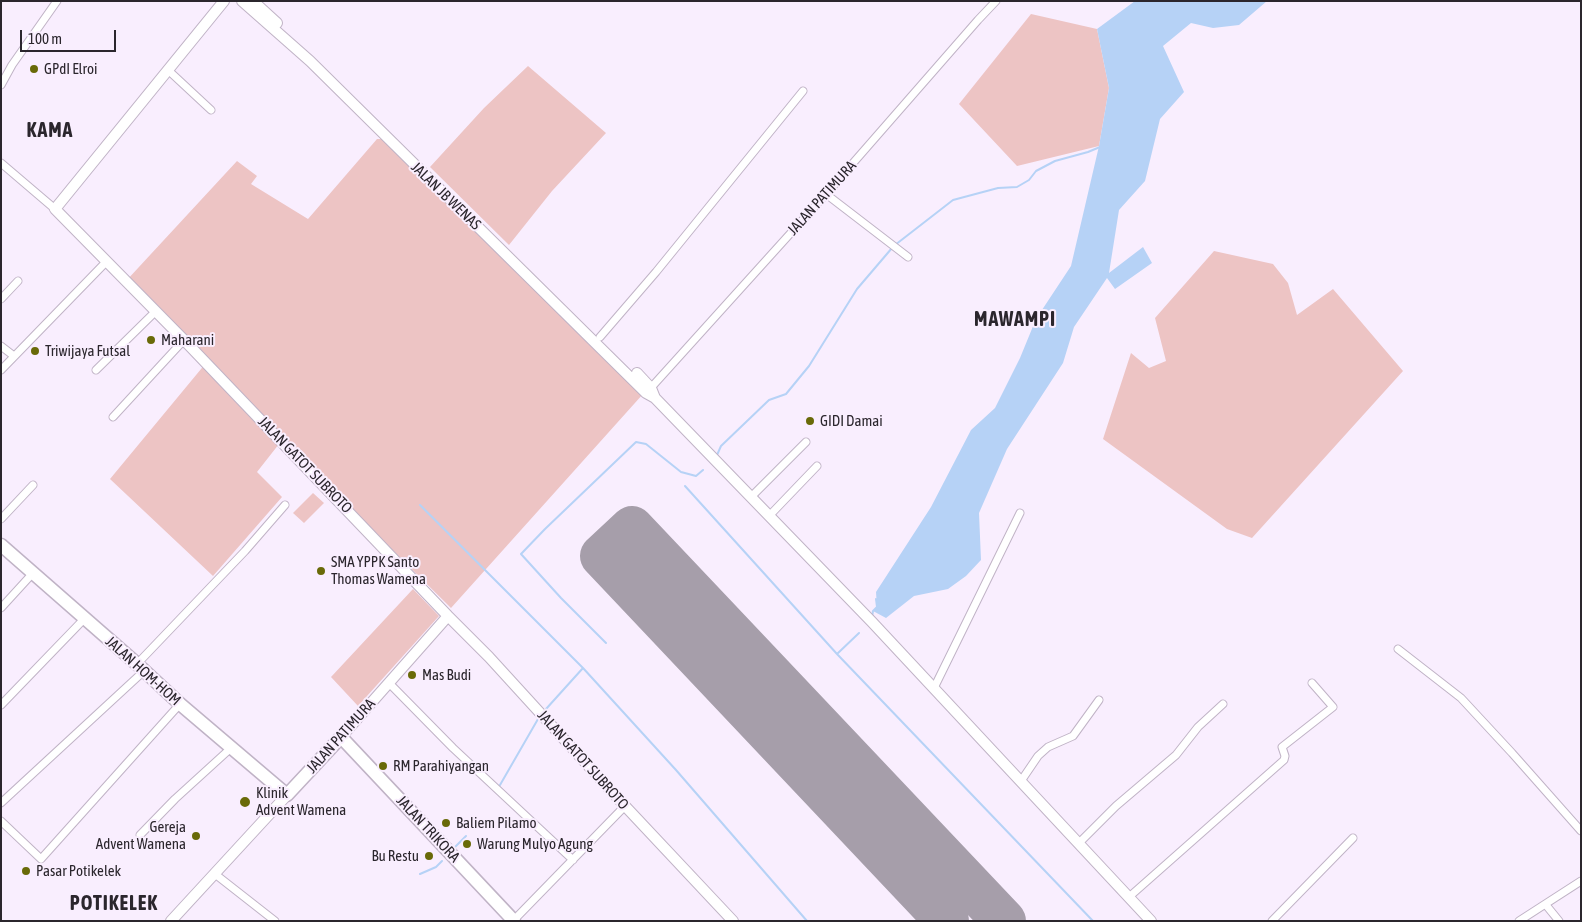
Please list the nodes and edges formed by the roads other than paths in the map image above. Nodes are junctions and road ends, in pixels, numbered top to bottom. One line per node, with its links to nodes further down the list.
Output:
1 (57, 1): 7 (street)
2 (224, 1): 6 (main road)
3 (242, 1): 9 (main road, JALAN JB WENAS)
4 (253, 1): 9 (main road, JALAN JB WENAS)
5 (996, 1): 12 (street, JALAN PATIMURA)
6 (168, 70): 10 (street); 13 (main road)
7 (1, 85)
8 (803, 90): 20 (street)
9 (356, 103): 14 (main road, JALAN JB WENAS)
10 (211, 110)
11 (1, 163): 13 (street)
12 (826, 194): 15 (street); 26 (street, JALAN PATIMURA)
13 (55, 209): 16 (main road, JALAN GATOT SUBROTO)
14 (500, 244): 20 (main road, JALAN JB WENAS); 26 (main road, JALAN JB WENAS)
15 (908, 257)
16 (106, 262): 19 (main road, JALAN GATOT SUBROTO); 23 (street)
17 (18, 281): 18 (street)
18 (1, 299)
19 (156, 311): 21 (main road, JALAN GATOT SUBROTO); 25 (street)
20 (600, 337): 26 (main road, JALAN JB WENAS)
21 (184, 340): 27 (street); 39 (main road, JALAN GATOT SUBROTO)
22 (1, 346): 23 (street)
23 (14, 356): 24 (street)
24 (1, 370)
25 (96, 370)
26 (651, 393): 31 (main road)
27 (113, 417)
28 (806, 442): 31 (street)
29 (817, 466): 34 (street)
30 (33, 485): 35 (street)
31 (751, 497): 34 (main road)
32 (286, 505): 42 (street)
33 (1020, 513): 45 (street)
34 (770, 515): 45 (main road)
35 (1, 519)
36 (1, 545): 37 (highway, JALAN HOM-HOM)
37 (33, 574): 38 (street); 40 (highway, JALAN HOM-HOM)
38 (1, 608)
39 (448, 616): 43 (main road, JALAN PATIMURA); 55 (main road, JALAN GATOT SUBROTO)
40 (84, 618): 42 (highway, JALAN HOM-HOM); 49 (street)
41 (1398, 649): 57 (street)
42 (140, 667): 47 (highway, JALAN HOM-HOM); 54 (street)
43 (389, 683): 50 (main road, JALAN PATIMURA); 61 (street)
44 (1312, 683): 64 (street)
45 (934, 688): 52 (main road)
46 (1099, 700): 52 (street)
47 (180, 704): 51 (highway, JALAN HOM-HOM); 56 (street)
48 (1223, 704): 60 (street)
49 (1, 705)
50 (339, 740): 53 (highway, JALAN PATIMURA); 68 (highway, JALAN TRIKORA); 69 (highway, JALAN TRIKORA)
51 (231, 748): 53 (highway, JALAN HOM-HOM); 58 (street)
52 (1021, 781): 60 (main road)
53 (287, 795): 62 (main road, JALAN PATIMURA)
54 (1, 803)
55 (625, 806): 61 (street); 70 (main road, JALAN GATOT SUBROTO)
56 (1, 821)
57 (1581, 831)
58 (140, 835)
59 (1353, 838): 72 (street)
60 (1079, 843): 64 (main road)
61 (573, 860): 69 (street)
62 (215, 874): 66 (main road, JALAN PATIMURA); 67 (street)
63 (1581, 881): 65 (street)
64 (1129, 897): 71 (main road)
65 (1546, 905): 73 (street); 74 (street)
66 (172, 921)
67 (275, 921)
68 (505, 921)
69 (514, 921)
70 (733, 921)
71 (1151, 921)
72 (1272, 921)
73 (1519, 921)
74 (1559, 921)

